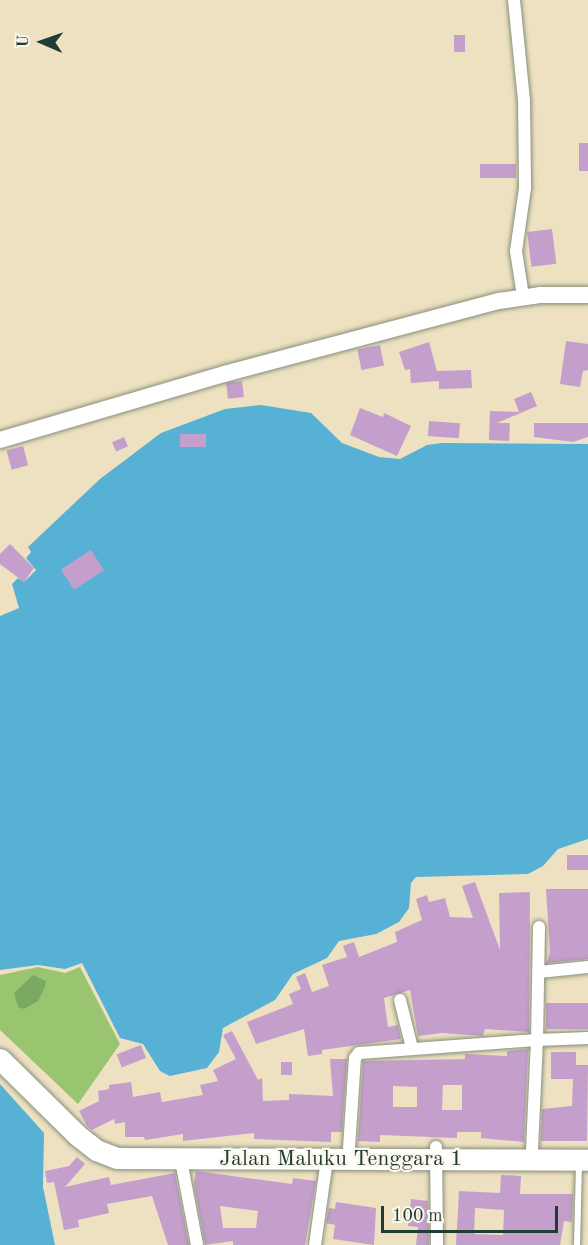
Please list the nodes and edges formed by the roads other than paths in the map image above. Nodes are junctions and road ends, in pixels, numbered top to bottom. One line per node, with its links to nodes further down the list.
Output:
1 (514, 0): 3 (street)
2 (588, 295): 3 (street)
3 (523, 296): 4 (street)
4 (0, 440)
5 (539, 927): 7 (street)
6 (588, 967): 7 (street)
7 (539, 972): 10 (street)
8 (400, 1000): 11 (street)
9 (588, 1038): 10 (street)
10 (537, 1040): 11 (street); 14 (street)
11 (412, 1048): 13 (street)
12 (0, 1059): 15 (highway, Jalan Maluku Tenggara 1)
13 (349, 1148): 15 (highway, Jalan Maluku Tenggara 1); 16 (highway, Jalan Maluku Tenggara 1)
14 (532, 1149): 16 (highway, Jalan Maluku Tenggara 1); 17 (highway, Jalan Maluku Tenggara 1)
15 (96, 1150): 18 (highway, Jalan Maluku Tenggara 1)
16 (436, 1154): 17 (highway, Jalan Maluku Tenggara 1); 19 (highway, Jalan Maluku Tenggara 1); 22 (street)
17 (585, 1157): 23 (lane)
18 (181, 1160): 19 (highway, Jalan Maluku Tenggara 1); 20 (street)
19 (327, 1160): 21 (street)
20 (196, 1245)
21 (315, 1245)
22 (437, 1245)
23 (577, 1245)

